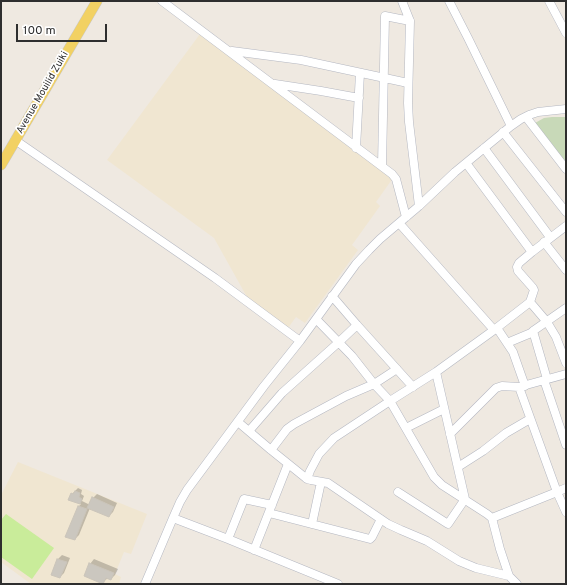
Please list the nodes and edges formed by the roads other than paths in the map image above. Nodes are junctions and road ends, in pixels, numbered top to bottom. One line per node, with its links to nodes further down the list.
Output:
1 (97, 1): 18 (main road, Avenue Mouilid Zuiki)
2 (162, 1): 8 (street)
3 (402, 1): 6 (street)
4 (448, 1): 16 (street)
5 (549, 1): 7 (street)
6 (410, 20): 10 (street); 11 (street)
7 (566, 33)
8 (230, 51): 9 (street); 12 (street)
9 (360, 73): 10 (street); 13 (street)
10 (384, 77): 11 (street); 23 (street)
11 (408, 83): 25 (street)
12 (274, 84): 13 (street); 19 (street)
13 (359, 98): 19 (street)
14 (566, 110): 15 (street)
15 (526, 117): 16 (street); 24 (street)
16 (511, 126): 17 (street)
17 (503, 132): 20 (street); 26 (street)
18 (15, 140): 22 (main road, Avenue Mouilid Zuiki); 41 (street)
19 (356, 148): 23 (street)
20 (484, 148): 21 (street); 30 (street)
21 (466, 163): 25 (street); 31 (street)
22 (1, 165)
23 (382, 166): 27 (street)
24 (566, 169)
25 (419, 206): 27 (street)
26 (566, 212)
27 (406, 217): 28 (street)
28 (399, 223): 33 (street); 39 (street)
29 (566, 226): 30 (street)
30 (547, 240): 31 (street); 32 (street)
31 (532, 252): 34 (street)
32 (566, 270)
33 (332, 296): 36 (street); 38 (street)
34 (530, 302): 37 (street); 39 (street)
35 (566, 308): 37 (street)
36 (316, 319): 41 (street); 42 (street)
37 (547, 322): 40 (street); 44 (street)
38 (357, 325): 42 (street); 46 (street)
39 (495, 330): 43 (street); 47 (street)
40 (533, 331): 43 (street); 49 (street)
41 (300, 340): 56 (street)
42 (339, 342): 50 (street); 58 (street)
43 (507, 343): 51 (street)
44 (563, 345): 45 (street)
45 (566, 363)
46 (397, 369): 50 (street); 52 (street)
47 (436, 372): 52 (street); 54 (street)
48 (566, 374): 49 (street)
49 (546, 379): 51 (street); 60 (street)
50 (374, 384): 53 (street); 61 (street)
51 (522, 386): 55 (street); 59 (street)
52 (412, 387): 53 (street)
53 (390, 401): 57 (street); 64 (street)
54 (444, 410): 57 (street); 59 (street)
55 (530, 419): 63 (street); 68 (street)
56 (238, 422): 58 (street); 73 (street)
57 (406, 428): 69 (street)
58 (249, 431): 61 (street)
59 (450, 434): 63 (street)
60 (566, 445)
61 (271, 450): 62 (street)
62 (288, 464): 64 (street); 70 (street)
63 (458, 467): 69 (street)
64 (307, 479): 65 (street)
65 (321, 482): 75 (street); 76 (street)
66 (566, 488): 68 (street)
67 (398, 492): 69 (street)
68 (557, 492): 71 (street); 74 (street)
69 (465, 499): 74 (street)
70 (272, 505): 72 (street); 77 (street)
71 (566, 510)
72 (269, 513): 76 (street); 78 (street)
73 (173, 518): 77 (street); 80 (street)
74 (492, 518): 79 (street)
75 (381, 520): 76 (street); 79 (street)
76 (312, 524)
77 (228, 539): 78 (street)
78 (254, 550): 81 (street)
79 (509, 576): 82 (street)
80 (146, 584)
81 (338, 584)
82 (517, 584)

